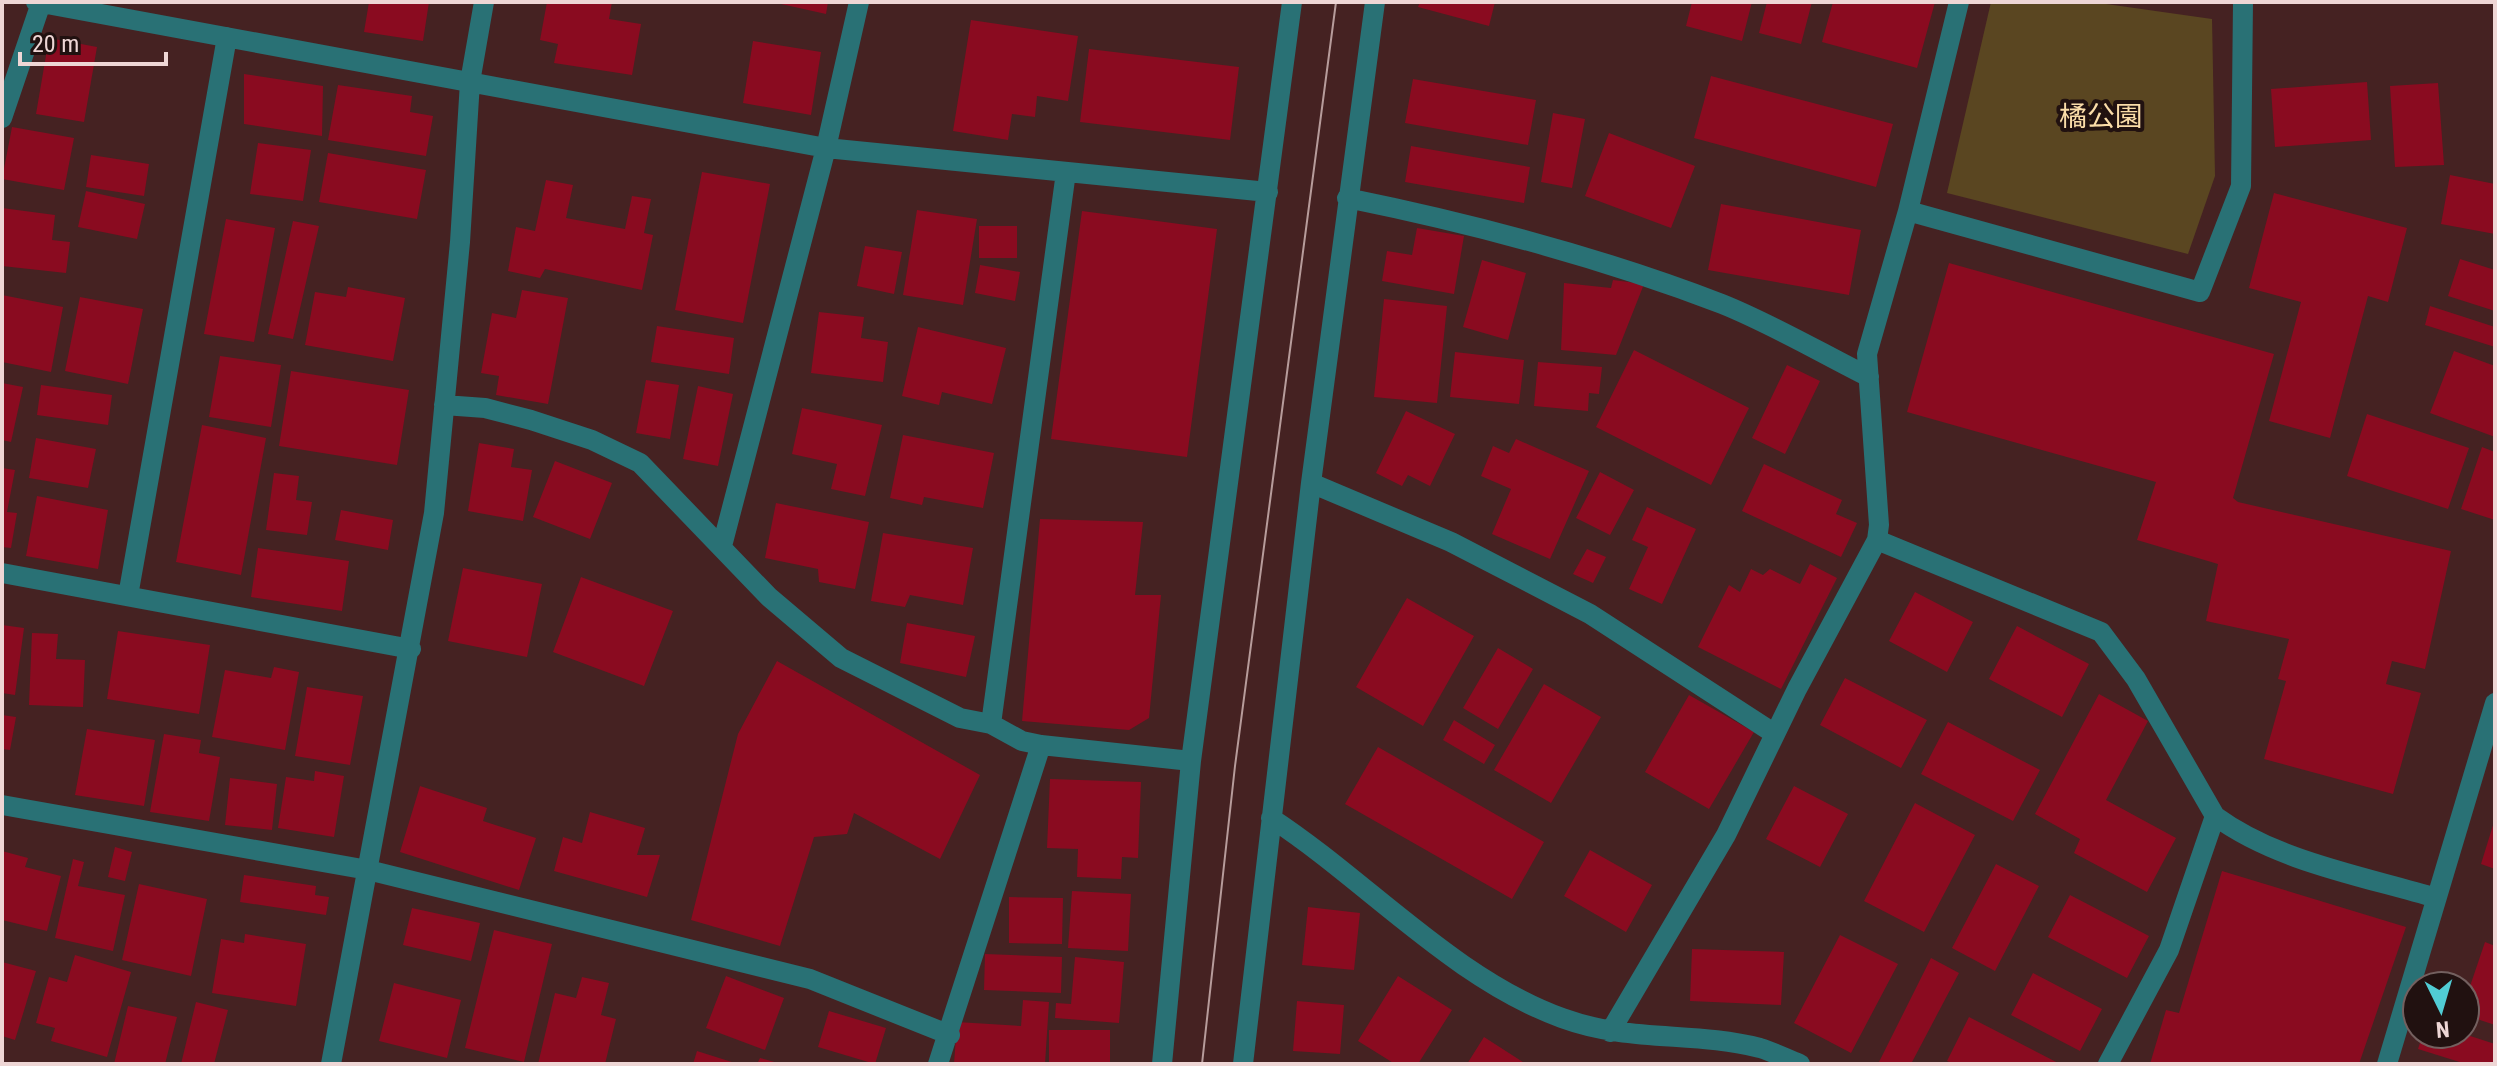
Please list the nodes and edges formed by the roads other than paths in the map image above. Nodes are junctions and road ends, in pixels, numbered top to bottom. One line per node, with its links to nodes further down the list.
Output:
1 (38, 2): 8 (street); 11 (street)
2 (484, 2): 10 (street)
3 (859, 2): 12 (street)
4 (1292, 2): 14 (street)
5 (1375, 2): 15 (street)
6 (1959, 2): 16 (street)
7 (2243, 2): 16 (street)
8 (126, 10): 9 (street)
9 (227, 37): 10 (street); 23 (street)
10 (470, 82): 12 (street); 18 (street)
11 (2, 118)
12 (826, 148): 13 (street); 21 (street)
13 (1066, 172): 14 (street); 26 (street)
14 (1268, 192): 29 (street)
15 (1347, 198): 17 (street); 19 (street)
16 (1908, 211): 17 (street)
17 (1869, 377): 20 (street)
18 (444, 405): 21 (street); 24 (street)
19 (1311, 483): 27 (street); 32 (street)
20 (1877, 540): 27 (street); 31 (street)
21 (722, 546): 26 (street)
22 (2, 573): 23 (street)
23 (128, 596): 24 (street)
24 (411, 649): 33 (street)
25 (2495, 703): 34 (street)
26 (991, 724): 28 (street)
27 (1775, 734): 35 (street)
28 (1041, 745): 29 (street); 36 (street)
29 (1191, 761): 39 (street)
30 (2, 805): 33 (street)
31 (2215, 816): 34 (street); 42 (street)
32 (1271, 818): 35 (street); 40 (street)
33 (368, 870): 36 (street); 37 (street)
34 (2436, 898): 43 (street)
35 (1610, 1032): 41 (street)
36 (950, 1035): 38 (street)
37 (331, 1064)
38 (938, 1064)
39 (1162, 1064)
40 (1243, 1064)
41 (1800, 1064)
42 (2108, 1064)
43 (2387, 1064)

